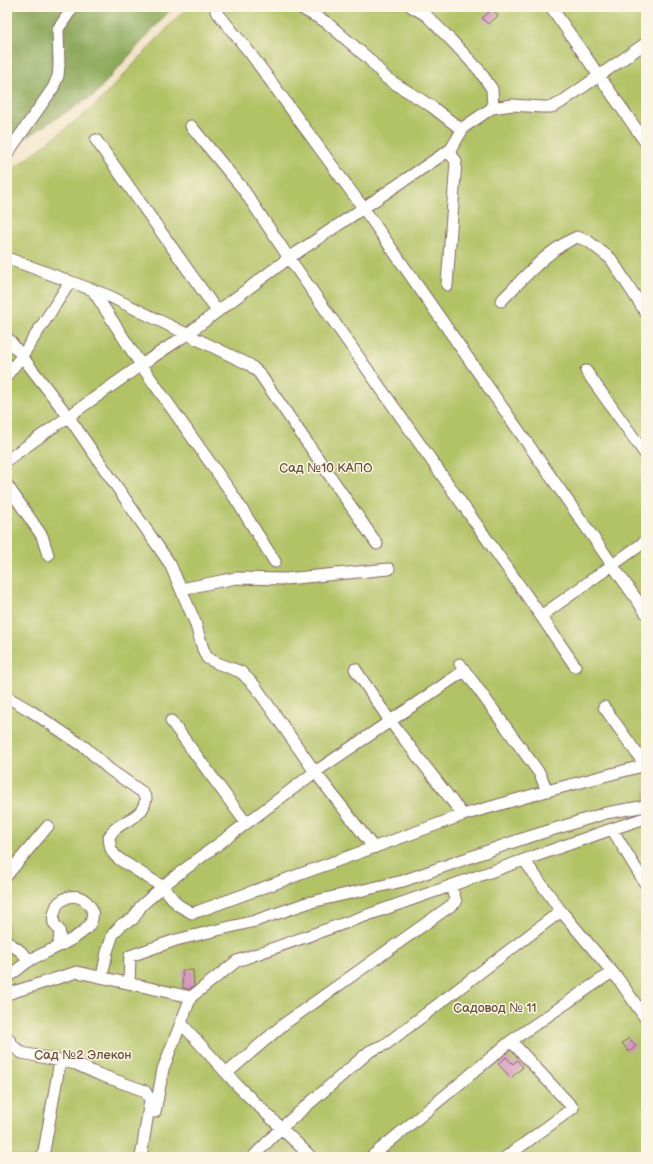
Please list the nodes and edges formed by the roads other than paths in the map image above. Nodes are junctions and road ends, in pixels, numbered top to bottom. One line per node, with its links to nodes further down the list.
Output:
1 (73, 7): 14 (street)
2 (299, 7): 10 (street)
3 (412, 7): 8 (street)
4 (551, 7): 7 (street)
5 (216, 11): 15 (street)
6 (646, 43): 7 (street)
7 (600, 75): 8 (street); 12 (street)
8 (493, 108): 10 (street)
9 (191, 126): 17 (street)
10 (462, 130): 13 (street)
11 (96, 140): 22 (street)
12 (646, 143)
13 (448, 151): 15 (street); 19 (street)
14 (7, 154)
15 (364, 209): 17 (street); 38 (street)
16 (7, 258): 18 (street)
17 (289, 258): 22 (street); 42 (street)
18 (70, 282): 20 (street); 26 (street)
19 (447, 285)
20 (92, 289): 24 (street); 27 (street)
21 (501, 301): 23 (street)
22 (217, 311): 24 (street)
23 (646, 313)
24 (186, 335): 27 (street); 35 (street)
25 (7, 337): 26 (street)
26 (22, 356): 29 (street); 30 (street)
27 (141, 365): 30 (street); 37 (street)
28 (586, 371): 31 (street)
29 (7, 375)
30 (68, 416): 32 (street); 40 (street)
31 (646, 455)
32 (7, 460)
33 (7, 485): 36 (street)
34 (646, 541): 38 (street)
35 (377, 544)
36 (48, 555)
37 (275, 562)
38 (612, 564): 41 (street); 42 (street)
39 (389, 569): 40 (street)
40 (181, 589): 50 (street)
41 (646, 613)
42 (541, 616): 43 (street)
43 (575, 666)
44 (354, 669): 48 (street)
45 (7, 697): 63 (street)
46 (604, 707): 49 (street)
47 (171, 720): 55 (street)
48 (390, 721): 50 (street); 51 (street); 53 (street)
49 (645, 765): 51 (street)
50 (315, 772): 55 (street); 58 (street)
51 (546, 791): 53 (street)
52 (646, 806): 71 (street)
53 (462, 816): 58 (street)
54 (646, 819): 57 (street)
55 (246, 823): 63 (street)
56 (48, 826): 60 (street)
57 (612, 829): 59 (street); 61 (street)
58 (374, 848): 63 (street)
59 (524, 860): 62 (street); 64 (street)
60 (7, 875)
61 (646, 885)
62 (451, 886): 73 (street); 79 (street)
63 (162, 887): 70 (street)
64 (561, 911): 68 (street); 80 (street)
65 (7, 942): 67 (street)
66 (58, 946): 66 (street); 67 (street)
67 (30, 960): 69 (street)
68 (612, 972): 74 (street); 77 (street)
69 (7, 976)
70 (102, 977): 71 (street); 72 (street)
71 (129, 983): 73 (street)
72 (7, 994)
73 (191, 997): 75 (street)
74 (646, 1019)
75 (181, 1023): 79 (street); 83 (street)
76 (7, 1036): 78 (street)
77 (510, 1041): 86 (street); 87 (street)
78 (60, 1061): 81 (street); 82 (street)
79 (227, 1073): 80 (street)
80 (281, 1128): 84 (street); 85 (street)
81 (43, 1157)
82 (141, 1157)
83 (147, 1157)
84 (253, 1157)
85 (311, 1157)
86 (371, 1157)
87 (506, 1157)

